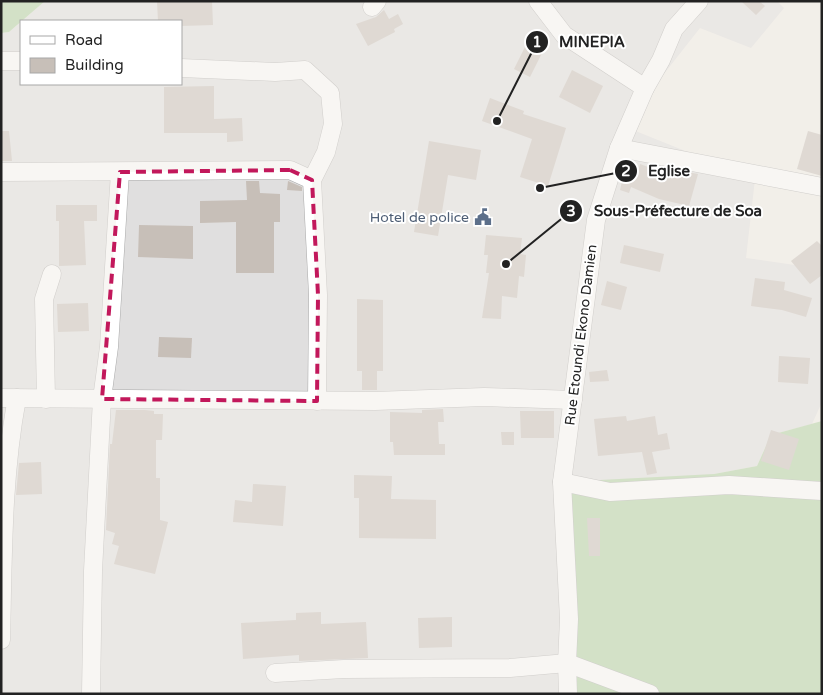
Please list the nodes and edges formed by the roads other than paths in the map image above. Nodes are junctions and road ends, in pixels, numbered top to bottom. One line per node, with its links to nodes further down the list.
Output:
1 (538, 1): 6 (street)
2 (699, 1): 6 (street, Rue Etoundi Ekono Damien)
3 (1, 60): 4 (street)
4 (20, 61)
5 (182, 68): 10 (street)
6 (645, 88): 7 (street, Rue Etoundi Ekono Damien)
7 (619, 148): 11 (street); 16 (street, Rue Etoundi Ekono Damien)
8 (1, 172): 9 (street)
9 (120, 172): 10 (street); 15 (street)
10 (312, 180): 17 (street)
11 (822, 187)
12 (52, 274): 14 (street)
13 (9, 398): 14 (street); 20 (street)
14 (46, 399): 15 (street)
15 (102, 399): 17 (street); 23 (street)
16 (573, 400): 17 (street); 18 (street, Rue Etoundi Ekono Damien)
17 (317, 401)
18 (562, 482): 19 (street); 21 (street, Rue Etoundi Ekono Damien)
19 (822, 491)
20 (1, 640)
21 (567, 663): 22 (street); 24 (street, Rue Etoundi Ekono Damien); 25 (street)
22 (275, 674)
23 (91, 694)
24 (568, 694)
25 (650, 694)

